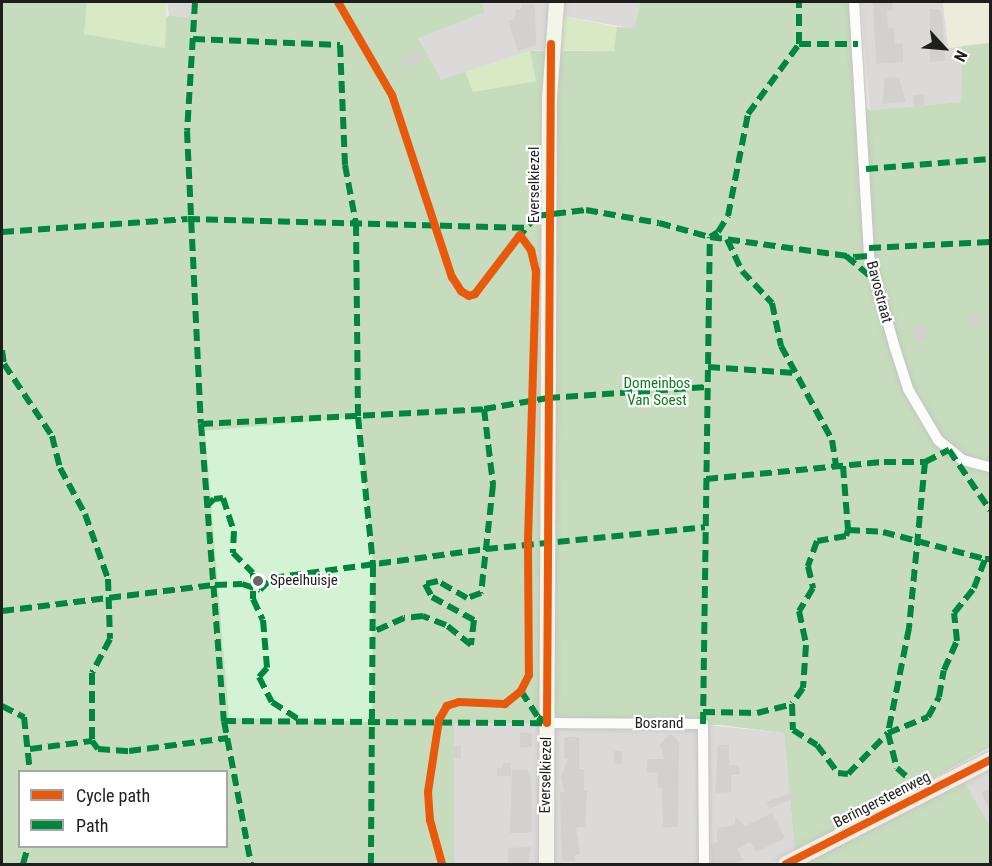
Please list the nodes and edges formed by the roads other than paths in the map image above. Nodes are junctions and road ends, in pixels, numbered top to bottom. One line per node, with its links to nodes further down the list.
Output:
1 (556, 2): 4 (street, Everselkiezel)
2 (854, 2): 3 (street, Bavostraat)
3 (990, 467)
4 (547, 723): 6 (street, Everselkiezel); 7 (street, Bosrand)
5 (990, 759): 8 (main road, Beringersteenweg)
6 (546, 864)
7 (704, 864)
8 (786, 864)

